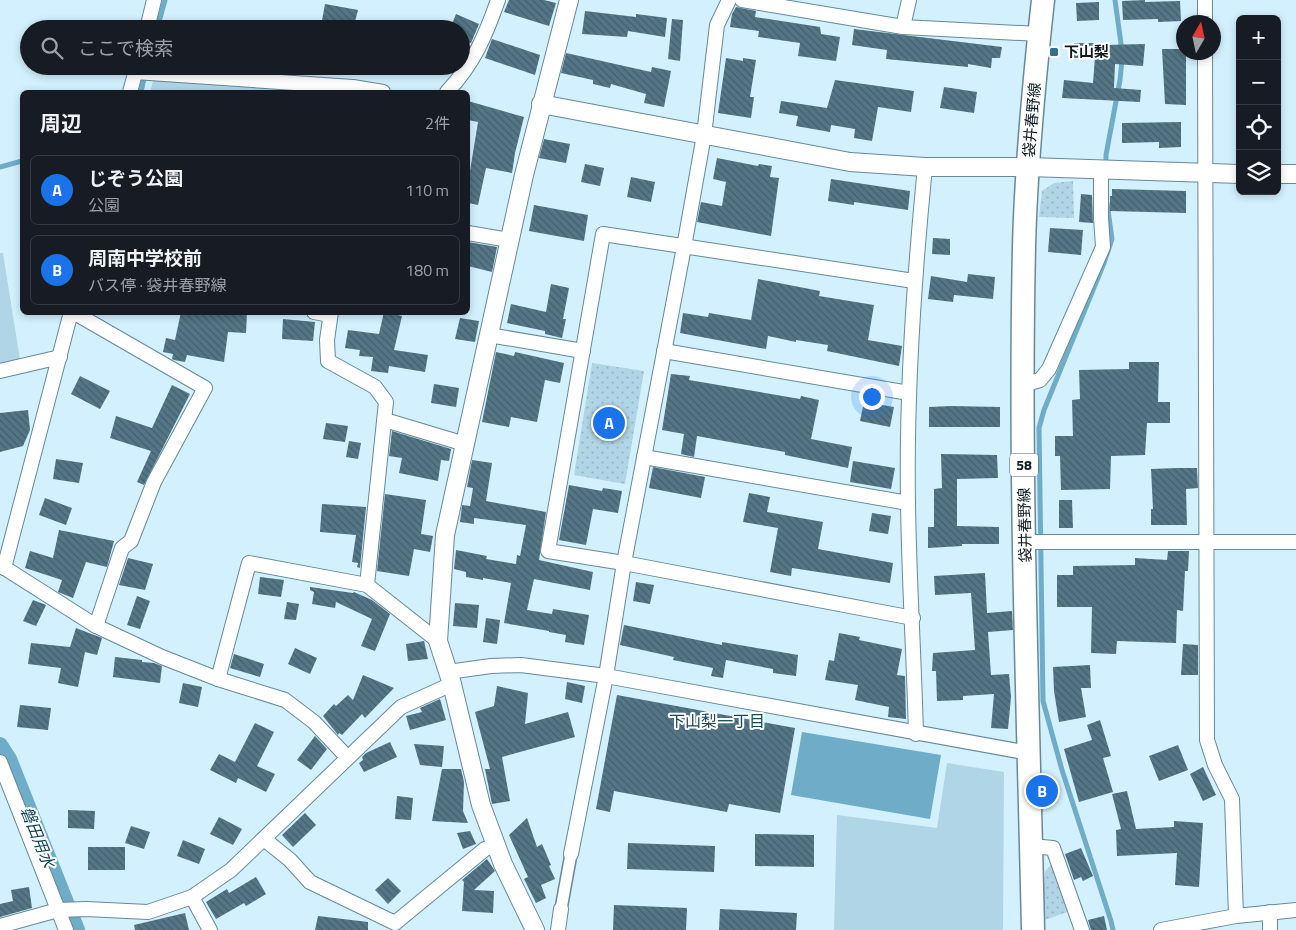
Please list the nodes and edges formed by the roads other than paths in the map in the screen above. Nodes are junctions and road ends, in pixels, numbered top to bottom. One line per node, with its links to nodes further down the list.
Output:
1 (154, 0): 10 (street)
2 (498, 0): 14 (street)
3 (569, 0): 21 (street)
4 (729, 0): 22 (street)
5 (742, 0): 11 (street)
6 (910, 0): 11 (street)
7 (1043, 0): 12 (main road, 袋井春野線 / 58)
8 (1205, 0): 9 (street)
9 (1205, 15)
10 (148, 20)
11 (903, 27): 12 (street)
12 (1039, 34): 24 (main road, 袋井春野線 / 58)
13 (1205, 60): 26 (street)
14 (470, 64)
15 (134, 75): 18 (street)
16 (208, 75): 19 (street)
17 (462, 75): 20 (street)
18 (131, 90)
19 (371, 90)
20 (449, 90)
21 (541, 104): 22 (street); 31 (street)
22 (704, 135): 23 (street); 32 (street)
23 (925, 166): 24 (street); 33 (street)
24 (1029, 167): 25 (street); 42 (main road, 袋井春野線 / 58)
25 (1106, 169): 26 (street); 42 (street)
26 (1206, 173): 27 (street); 49 (street)
27 (1236, 174)
28 (1281, 174): 29 (street)
29 (1296, 174)
30 (470, 233): 31 (street)
31 (509, 240): 37 (street)
32 (684, 247): 33 (street); 38 (street); 39 (street)
33 (914, 281): 43 (street)
34 (71, 315): 40 (street)
35 (77, 315): 55 (street)
36 (331, 315): 44 (street)
37 (489, 334): 38 (street); 45 (street)
38 (583, 351): 51 (street)
39 (664, 351): 43 (street); 46 (street)
40 (60, 357): 41 (street); 52 (street)
41 (0, 371)
42 (1023, 385): 48 (main road, 袋井春野線 / 58)
43 (909, 393): 47 (street)
44 (385, 420): 45 (street); 53 (street)
45 (465, 444): 56 (street)
46 (644, 457): 47 (street); 51 (street)
47 (908, 504): 54 (street)
48 (1025, 542): 49 (street); 61 (main road, 袋井春野線 / 58)
49 (1207, 542): 50 (street); 73 (street)
50 (1296, 542)
51 (624, 563): 54 (street); 57 (street)
52 (2, 567): 55 (street)
53 (367, 585): 56 (street); 59 (street)
54 (913, 618): 60 (street)
55 (96, 626): 59 (street)
56 (438, 641): 58 (street)
57 (606, 676): 58 (street); 60 (street); 67 (street)
58 (450, 678): 62 (street); 65 (street)
59 (218, 679): 62 (street)
60 (916, 734): 61 (street)
61 (1029, 753): 66 (main road, 袋井春野線 / 58)
62 (347, 757): 64 (street)
63 (0, 762): 70 (street)
64 (264, 839): 68 (street); 75 (street)
65 (496, 846): 75 (street); 78 (street)
66 (1031, 846): 80 (main road, 袋井春野線 / 58); 81 (street)
67 (571, 854): 69 (street)
68 (192, 897): 70 (street); 77 (street)
69 (561, 908): 79 (street)
70 (58, 910): 74 (street); 76 (street)
71 (1296, 910): 72 (street)
72 (1270, 912): 73 (street); 83 (street)
73 (1236, 916): 82 (street)
74 (0, 926)
75 (394, 927)
76 (66, 930)
77 (210, 930)
78 (535, 930)
79 (558, 930)
80 (1033, 930)
81 (1082, 930)
82 (1161, 930)
83 (1270, 930)

